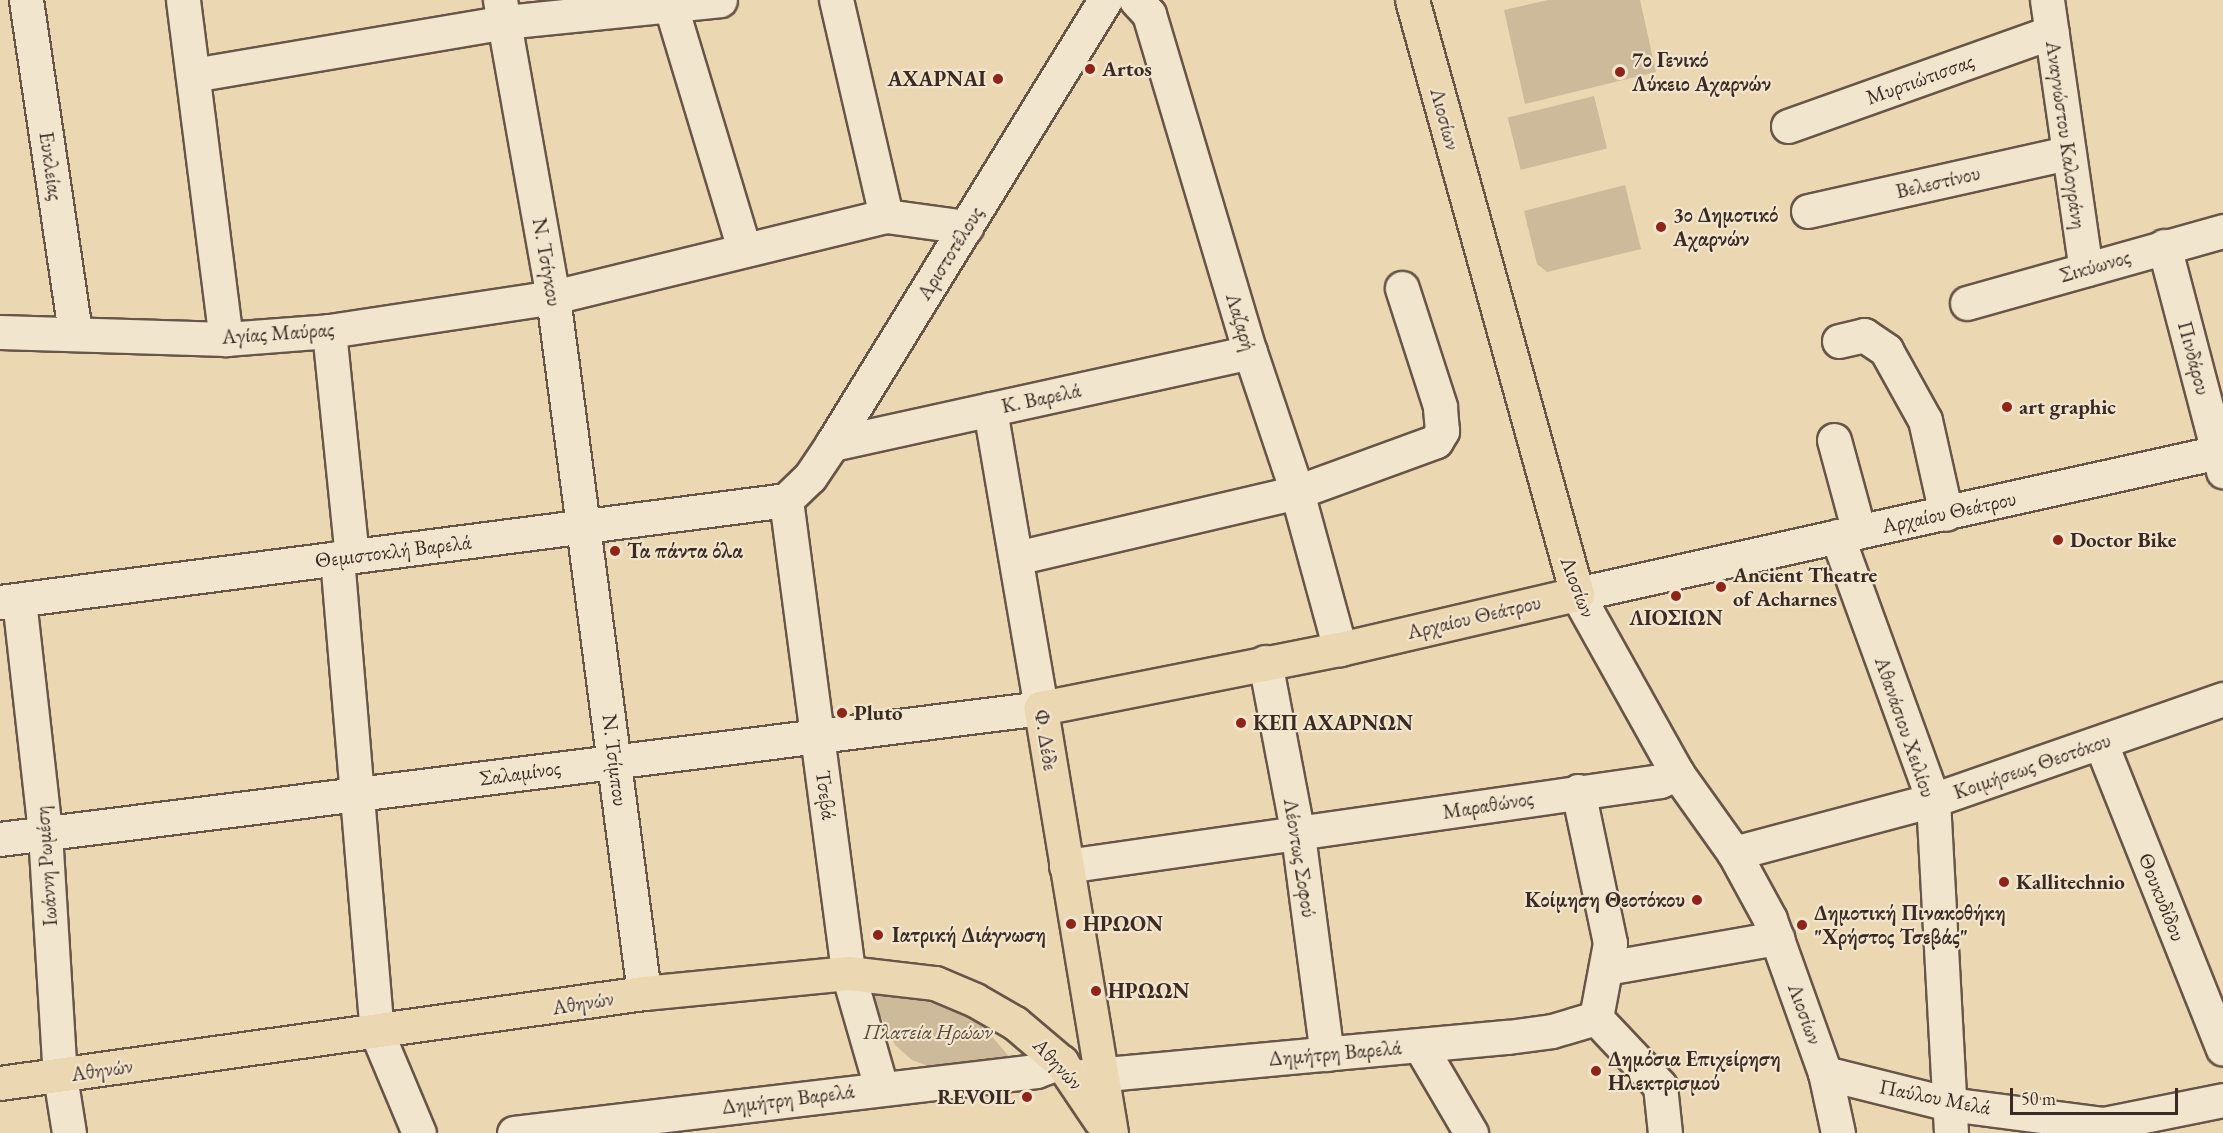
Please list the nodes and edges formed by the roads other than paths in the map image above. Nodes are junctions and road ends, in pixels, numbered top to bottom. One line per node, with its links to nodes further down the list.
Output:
1 (26, 0): 27 (street, Ευκλείας)
2 (183, 0): 12 (street)
3 (720, 0): 9 (street)
4 (836, 0): 16 (street)
5 (1105, 0): 17 (street, Αριστοτέλους)
6 (1136, 0): 30 (street, Λαζαρή)
7 (1412, 0): 42 (main road, Λιοσίων)
8 (2048, 0): 11 (street, Αναγνώστου Καλογράνη)
9 (661, 5): 10 (street); 20 (street)
10 (502, 11): 12 (street); 23 (street, Ν. Τσίγκου)
11 (2052, 32): 13 (street, Μυρτιώτισσας); 14 (street, Αναγνώστου Καλογράνη)
12 (193, 75): 29 (street)
13 (1788, 126)
14 (2067, 153): 15 (street, Βελεστίνου); 21 (street, Αναγνώστου Καλογράνη)
15 (1808, 211)
16 (886, 216): 17 (street); 20 (street, Αγίας Μαύρας)
17 (966, 227): 33 (street, Αριστοτέλους)
18 (2223, 231): 19 (street, Σικύωνος)
19 (2164, 246): 21 (street, Σικύωνος); 34 (street, Πινδάρου)
20 (744, 249): 23 (street, Αγίας Μαύρας)
21 (2086, 269): 24 (street, Σικύωνος)
22 (1402, 288): 35 (street)
23 (553, 297): 25 (street, Αγίας Μαύρας); 38 (street, Ν. Τσίγκου)
24 (1967, 303)
25 (329, 331): 29 (street, Αγίας Μαύρας); 40 (street)
26 (0, 332): 27 (street, Αγίας Μαύρας)
27 (75, 333): 29 (street, Αγίας Μαύρας)
28 (1852, 338): 37 (street)
29 (226, 339)
30 (1250, 352): 31 (street, Κ. Βαρελά); 35 (street, Λαζαρή)
31 (990, 409): 33 (street, Κ. Βαρελά); 41 (street, Φ. Δέδε)
32 (1834, 440): 39 (street, Αθανάσιου Χειλίου)
33 (832, 444): 36 (street, Αριστοτέλους)
34 (2221, 458): 37 (street, Αρχαίου Θεάτρου)
35 (1298, 492): 41 (street); 44 (street, Λαζαρή)
36 (786, 500): 38 (street, Θεμιστοκλή Βαρελά); 48 (street, Τσεβά)
37 (1946, 514): 39 (street, Αρχαίου Θεάτρου)
38 (584, 526): 40 (street, Θεμιστοκλή Βαρελά); 50 (street, N. Τσίμπου)
39 (1848, 534): 42 (street, Αρχαίου Θεάτρου); 54 (street, Αθανάσιου Χειλίου)
40 (344, 557): 43 (street, Θεμιστοκλή Βαρελά); 53 (street)
41 (1016, 558): 47 (street, Φ. Δέδε)
42 (1577, 594): 44 (main road, Αρχαίου Θεάτρου); 51 (street, Λιοσίων)
43 (9, 601): 55 (street, Ιωάννη Ρωμέση)
44 (1340, 649): 45 (main road, Αρχαίου Θεάτρου)
45 (1265, 662): 47 (main road, Αρχαίου Θεάτρου); 56 (street, Λέοντως Σοφού)
46 (2223, 699): 49 (street, Κοιμήσεως Θεοτόκου)
47 (1041, 708): 48 (street, Σαλαμίνος); 59 (main road, Φ. Δέδε)
48 (818, 734): 50 (street, Σαλαμίνος); 62 (street, Τσεβά)
49 (2101, 744): 54 (street, Κοιμήσεως Θεοτόκου); 69 (street, Θουκυδίδου)
50 (616, 760): 53 (street, Σαλαμίνος); 63 (street, N. Τσίμπου)
51 (1677, 773): 52 (street, Μαραθώνος); 58 (street, Λιοσίων)
52 (1578, 791): 56 (street, Μαραθώνος); 61 (street)
53 (357, 796): 55 (street, Σαλαμίνος); 66 (street)
54 (1933, 800): 58 (street, Κοιμήσεως Θεοτόκου); 77 (street, Αθανάσιου Χειλίου)
55 (45, 833): 57 (street, Σαλαμίνος); 73 (street, Ιωάννη Ρωμέση)
56 (1298, 835): 59 (street, Μαραθώνος); 70 (street, Λέοντως Σοφού)
57 (0, 839)
58 (1734, 853): 60 (street, Λιοσίων)
59 (1066, 866): 65 (main road, Φ. Δέδε)
60 (1777, 938): 61 (street); 72 (street, Λιοσίων)
61 (1607, 968): 64 (street)
62 (848, 973): 63 (main road, Αθηνών); 67 (main road, Αθηνών); 75 (street, Τσεβά)
63 (644, 993): 66 (main road, Αθηνών)
64 (1596, 1018): 68 (street, Δημήτρη Βαρελά); 85 (street)
65 (1087, 1020): 67 (main road); 71 (main road)
66 (377, 1034): 73 (main road, Αθηνών); 80 (street)
67 (1035, 1038): 71 (main road, Αθηνών)
68 (1420, 1046): 70 (street, Δημήτρη Βαρελά); 84 (street)
69 (2223, 1049)
70 (1327, 1054): 71 (street, Δημήτρη Βαρελά)
71 (1078, 1071): 75 (street, Δημήτρη Βαρελά); 82 (main road, Αθηνών); 83 (main road)
72 (1825, 1073): 77 (street, Παύλου Μελά); 86 (street, Λιοσίων)
73 (60, 1076): 74 (main road, Αθηνών); 79 (street, Ιωάννη Ρωμέση)
74 (0, 1083)
75 (881, 1087): 81 (street, Δημήτρη Βαρελά)
76 (2223, 1100): 78 (street, Παύλου Μελά)
77 (1950, 1119): 78 (street, Παύλου Μελά)
78 (2104, 1128)
79 (69, 1133)
80 (419, 1133)
81 (514, 1133)
82 (1106, 1133)
83 (1110, 1133)
84 (1471, 1133)
85 (1665, 1133)
86 (1839, 1133)

